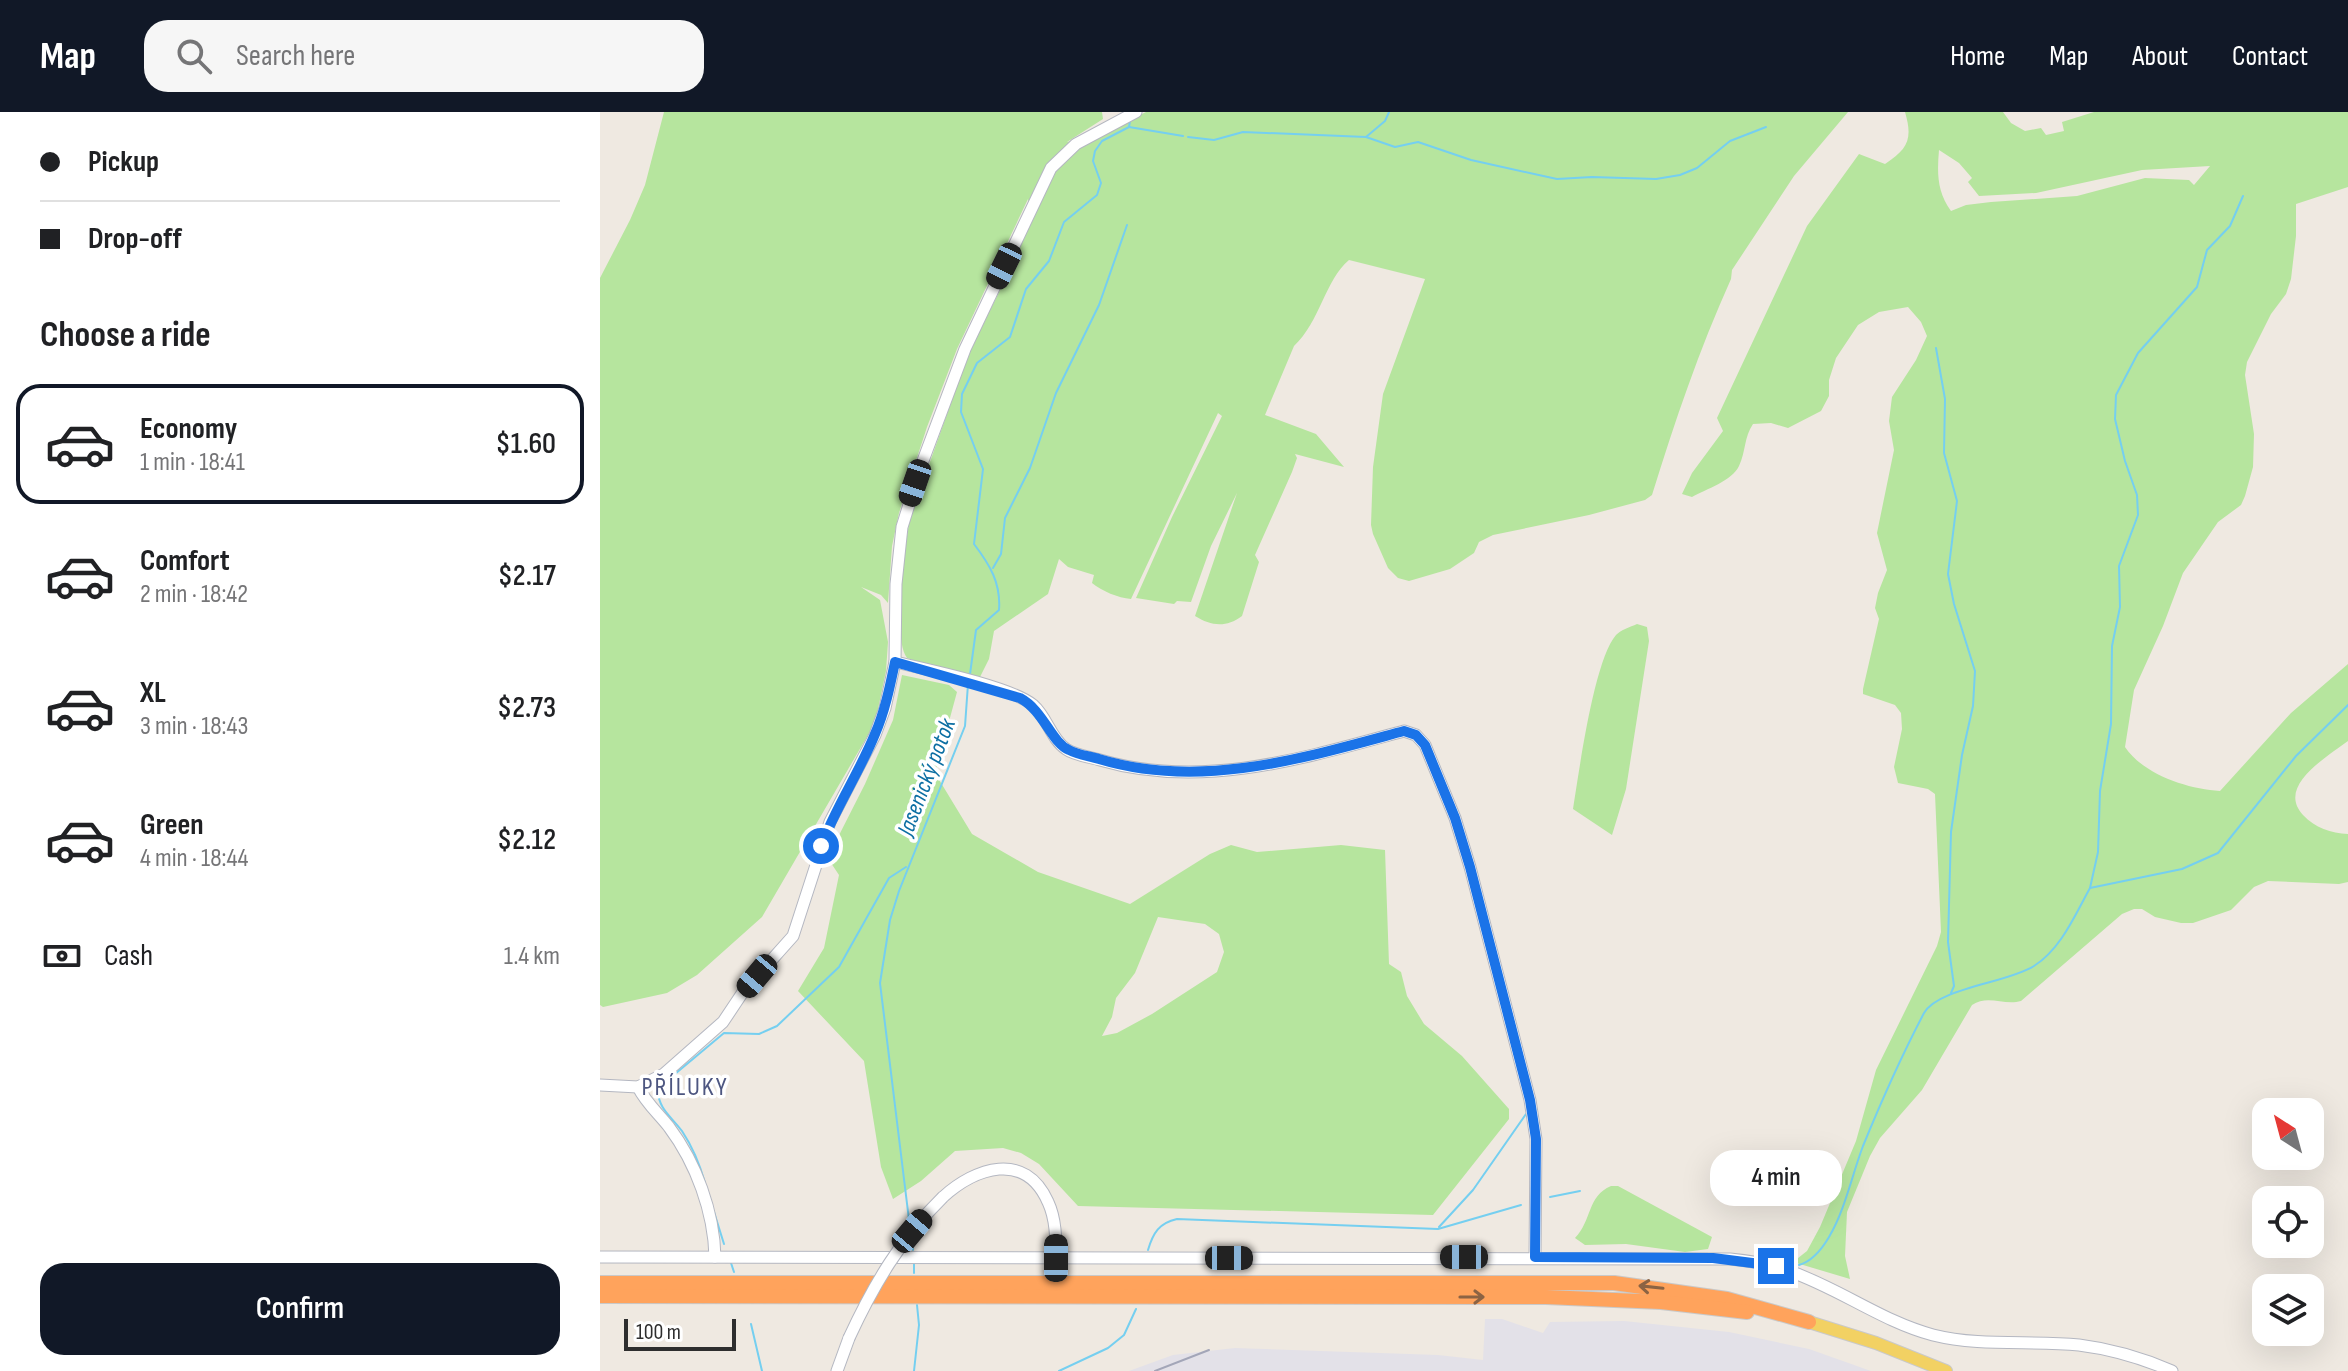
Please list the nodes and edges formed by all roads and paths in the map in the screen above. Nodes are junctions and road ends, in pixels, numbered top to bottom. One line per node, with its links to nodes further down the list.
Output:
1 (1136, 112): 2 (street)
2 (895, 662): 4 (street); 7 (street)
3 (600, 1085): 4 (street)
4 (638, 1087): 6 (street)
5 (600, 1257): 6 (street)
6 (715, 1257): 8 (street)
7 (1535, 1257): 8 (street); 14 (street)
8 (1056, 1258): 12 (street, bridge)
9 (600, 1283): 11 (highway, one-way to 9)
10 (600, 1296): 11 (highway, one-way to 11)
11 (1809, 1322): 13 (main road)
12 (837, 1371)
13 (1946, 1371)
14 (2172, 1371)

